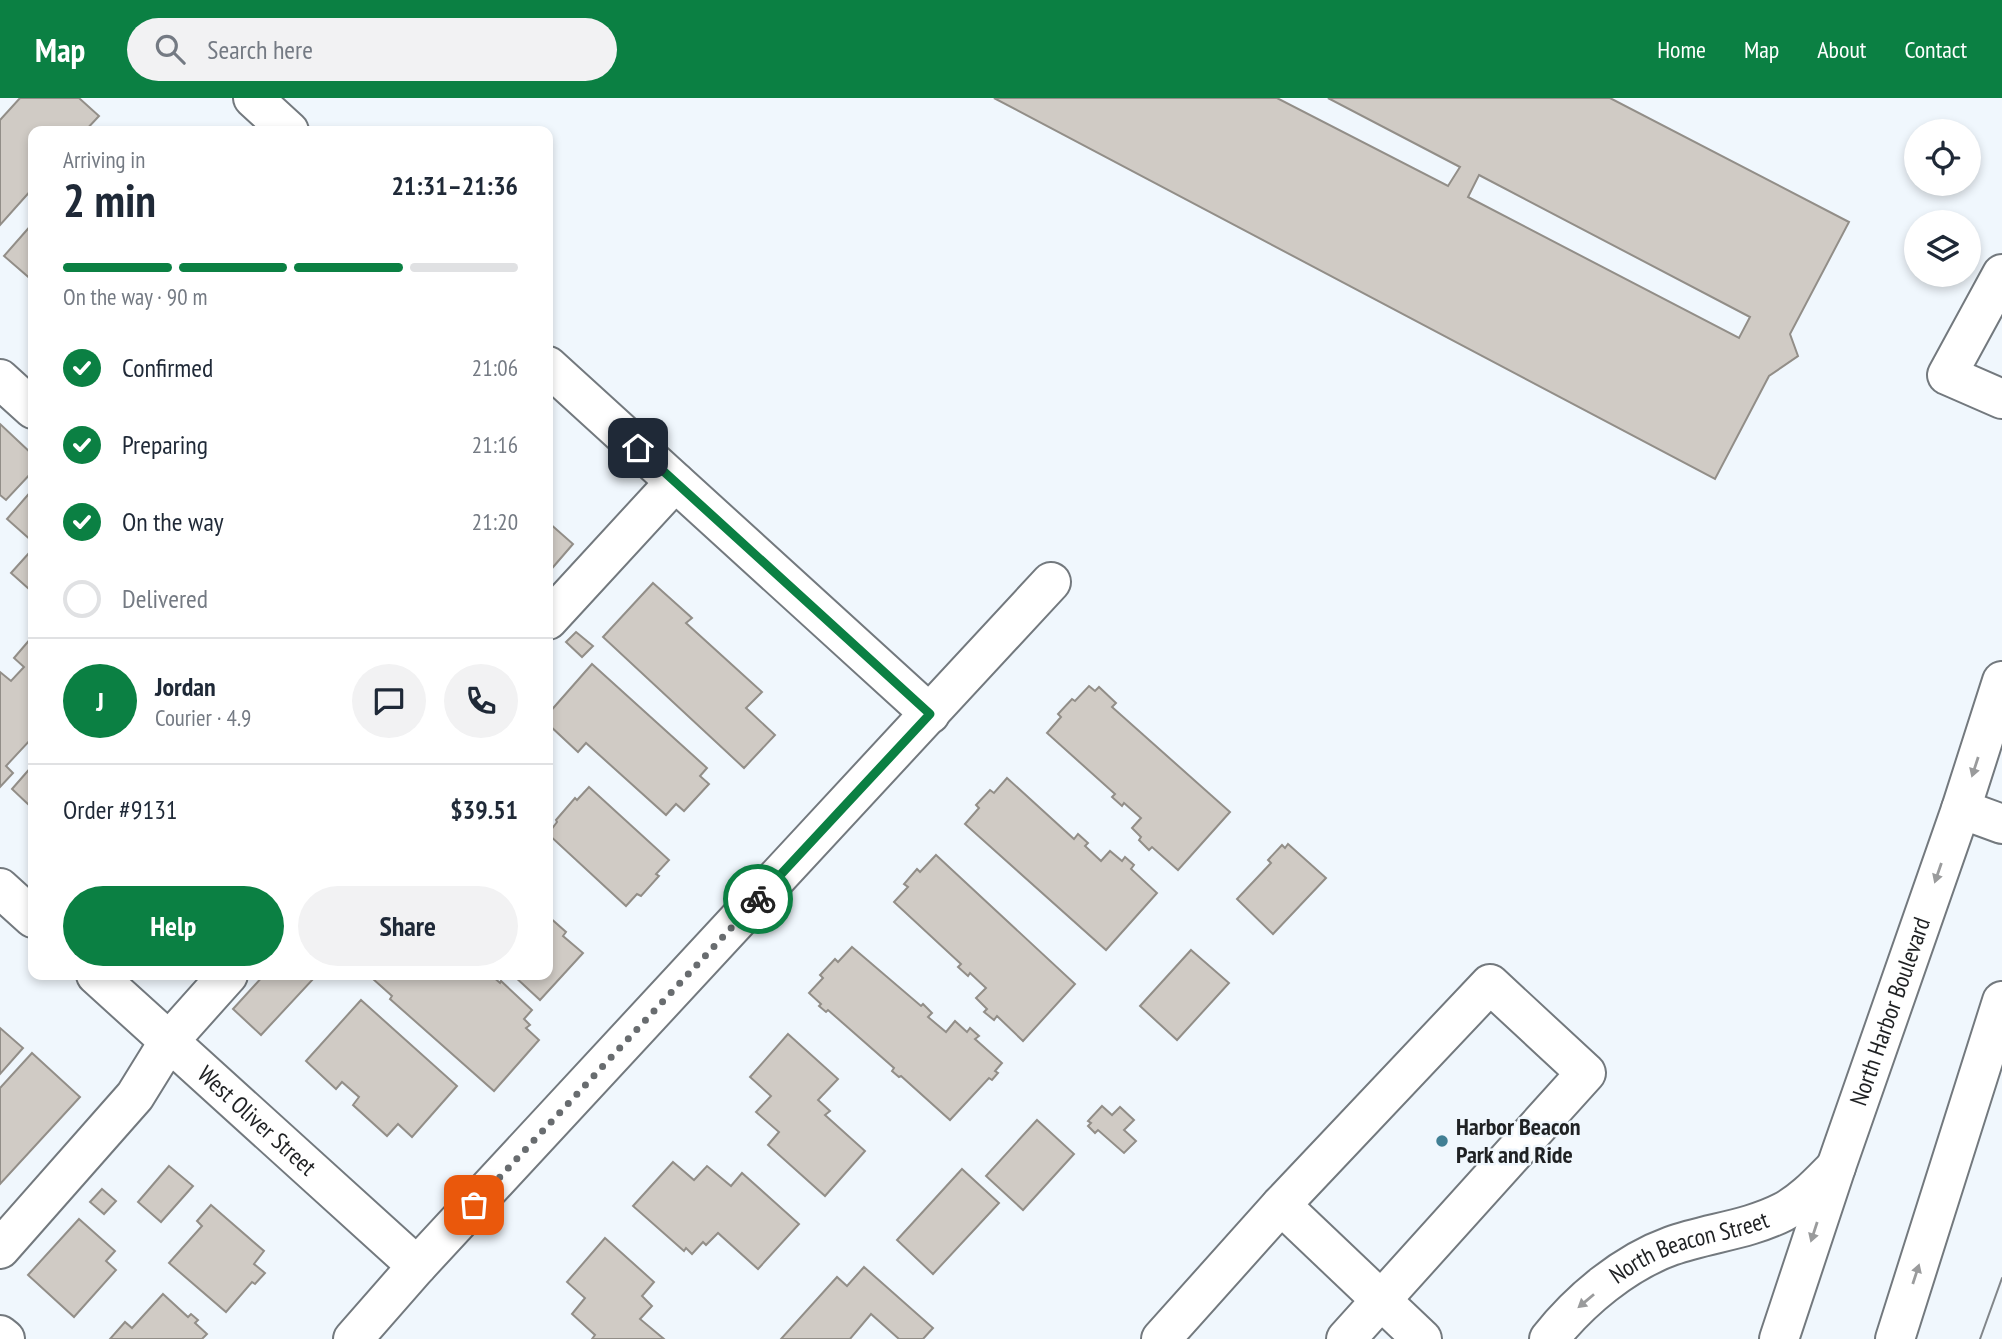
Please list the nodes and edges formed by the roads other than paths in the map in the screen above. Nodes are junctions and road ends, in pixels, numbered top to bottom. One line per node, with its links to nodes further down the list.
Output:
1 (253, 98): 2 (street)
2 (284, 126)
3 (2002, 274): 6 (street)
4 (553, 371): 8 (street)
5 (0, 379): 7 (street)
6 (2002, 399)
7 (28, 404)
8 (675, 482): 10 (street); 12 (street)
9 (1051, 582): 12 (street)
10 (553, 615)
11 (2002, 681): 13 (street, North Harbor Boulevard)
12 (930, 714): 25 (street)
13 (1995, 727): 14 (street, North Harbor Boulevard, one-way to 14)
14 (1961, 809): 15 (street); 22 (street, North Harbor Boulevard, one-way to 22)
15 (2002, 824)
16 (0, 888): 17 (street)
17 (28, 913)
18 (102, 980): 21 (street, West Oliver Street)
19 (224, 980): 21 (street)
20 (2002, 1001): 35 (street, one-way to 20)
21 (169, 1041): 24 (street); 25 (street, West Oliver Street)
22 (1836, 1167): 33 (street, North Beacon Street, one-way to 33); 34 (street, North Harbor Boulevard, one-way to 34)
23 (1281, 1205): 26 (street); 26 (street); 30 (street)
24 (0, 1249)
25 (417, 1266): 29 (street)
26 (1381, 1299): 31 (street); 32 (street)
27 (0, 1335): 28 (street)
28 (5, 1339)
29 (354, 1339)
30 (1161, 1339)
31 (1346, 1339)
32 (1422, 1339)
33 (1549, 1339)
34 (1780, 1339)
35 (1895, 1339)

